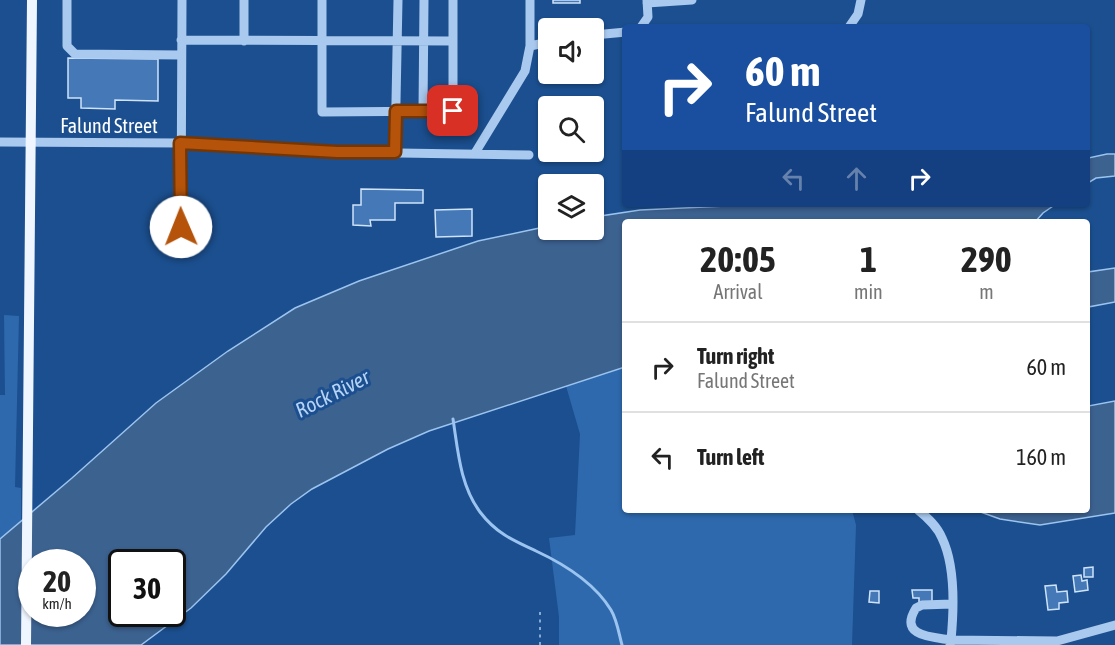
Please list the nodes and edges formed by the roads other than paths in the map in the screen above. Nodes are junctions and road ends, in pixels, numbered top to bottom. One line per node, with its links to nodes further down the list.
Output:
1 (32, 0): 29 (main road)
2 (67, 0): 25 (street)
3 (182, 0): 17 (street)
4 (244, 0): 18 (street)
5 (322, 0): 19 (street)
6 (398, 0): 20 (street)
7 (423, 0): 21 (street)
8 (453, 0): 22 (street)
9 (530, 0): 24 (street)
10 (693, 0): 12 (street)
11 (861, 0): 14 (street)
12 (647, 2): 13 (street)
13 (643, 24)
14 (851, 24)
15 (622, 32): 16 (street)
16 (604, 34)
17 (181, 40): 18 (street); 25 (street)
18 (244, 41): 19 (street)
19 (322, 42): 20 (street); 26 (street)
20 (397, 42): 21 (street); 26 (street)
21 (423, 42): 22 (street); 27 (street)
22 (453, 42): 27 (street)
23 (538, 44): 24 (street)
24 (530, 46): 32 (street)
25 (181, 55): 30 (street)
26 (396, 111): 27 (street); 31 (street)
27 (423, 111)
28 (0, 142): 29 (street, Falund Street)
29 (31, 142): 30 (street, Falund Street); 40 (main road)
30 (180, 143): 31 (street, Falund Street); 34 (street)
31 (395, 152): 32 (street, Falund Street)
32 (475, 153): 33 (street, Falund Street)
33 (529, 155)
34 (181, 227)
35 (921, 513): 36 (street)
36 (952, 604): 38 (street); 38 (street)
37 (1115, 625): 39 (street)
38 (951, 643): 39 (street)
39 (1057, 643)
40 (26, 645)

